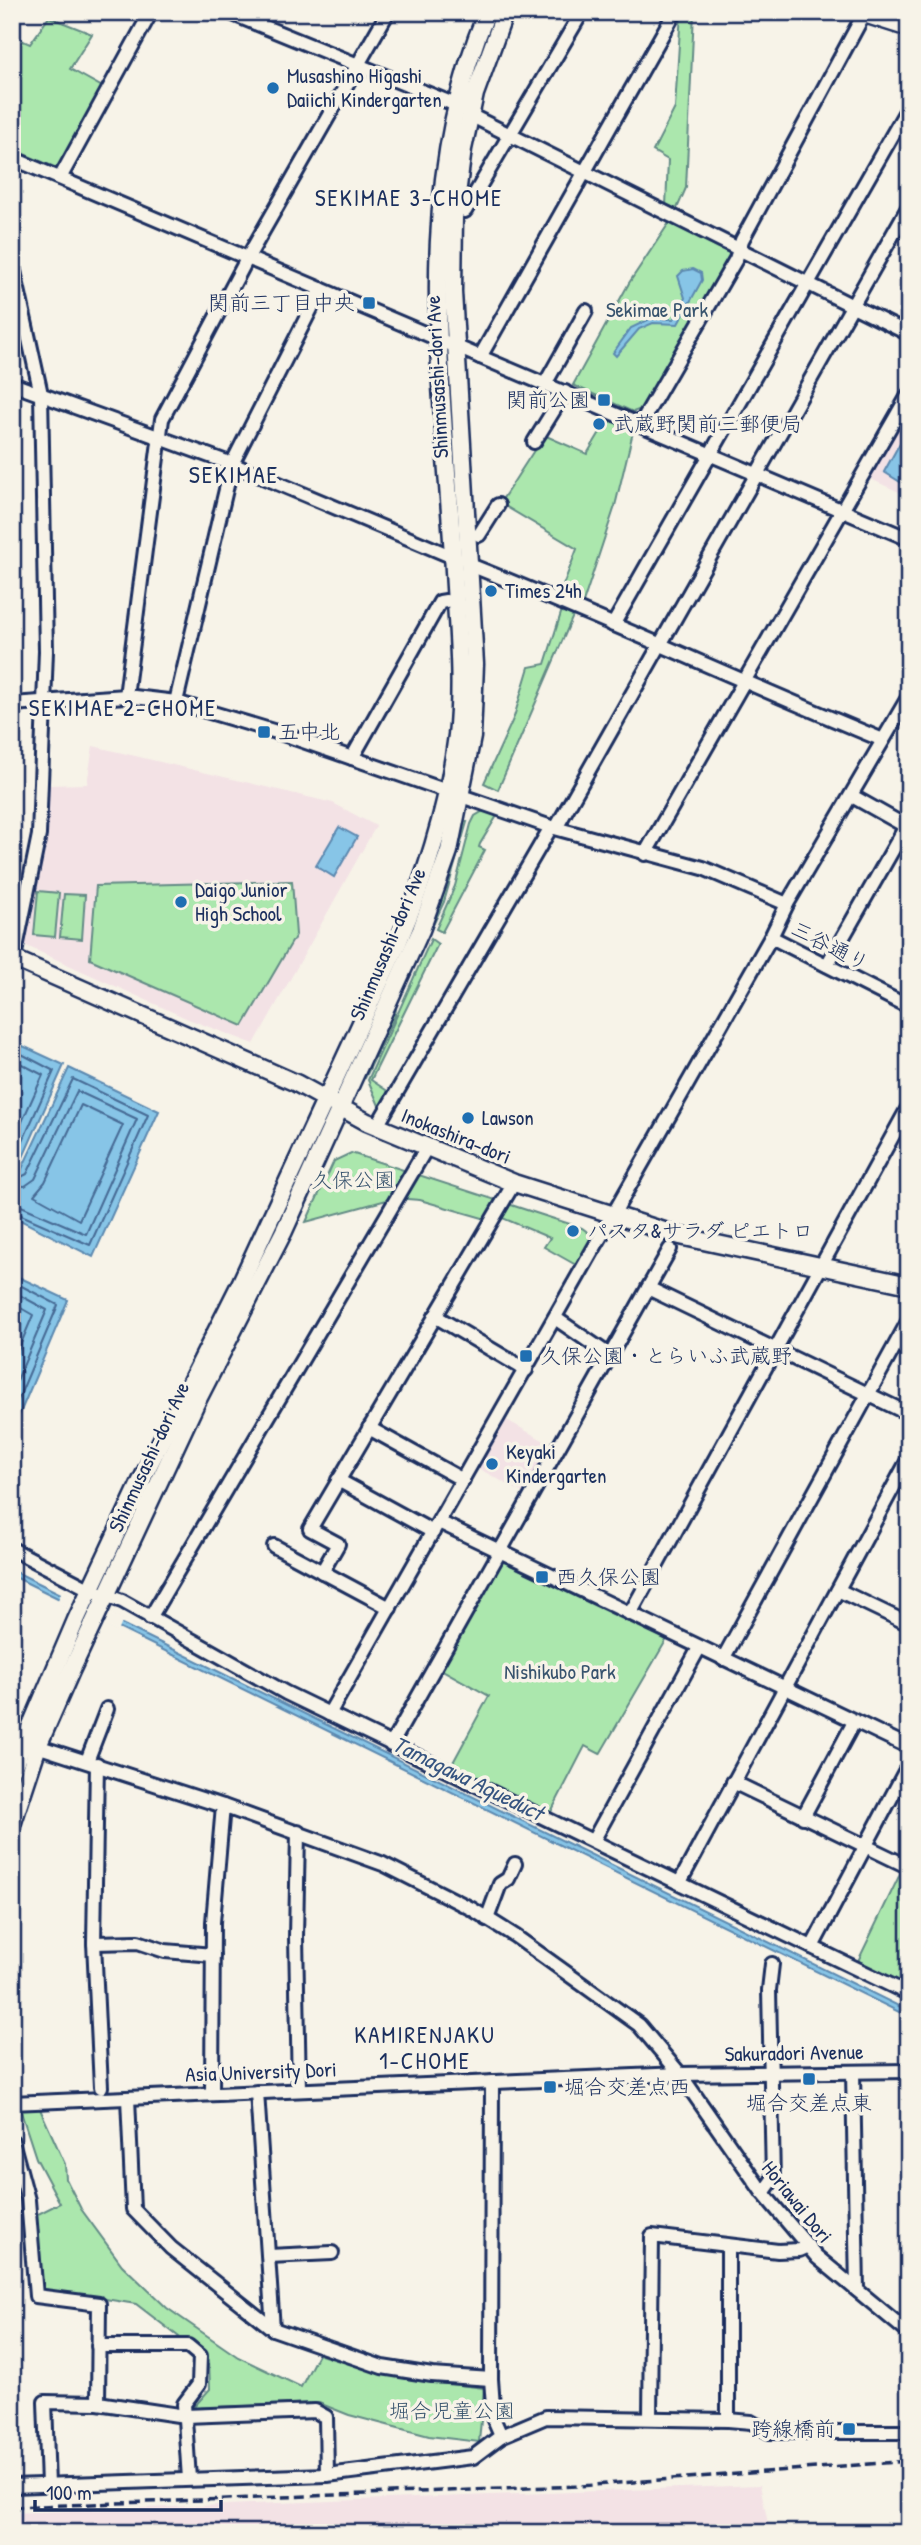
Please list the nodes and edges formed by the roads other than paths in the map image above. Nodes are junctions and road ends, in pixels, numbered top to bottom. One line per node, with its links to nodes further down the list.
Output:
1 (151, 12): 17 (street)
2 (228, 12): 10 (street)
3 (388, 12): 10 (street)
4 (487, 12): 11 (main road, Shinmusashi-dori Ave)
5 (505, 12): 13 (main road, Shinmusashi-dori Ave)
6 (582, 12): 14 (street)
7 (675, 12): 16 (street)
8 (865, 14): 9 (main road); 20 (street)
9 (909, 28)
10 (355, 66): 11 (street); 21 (street)
11 (456, 105): 28 (main road, Shinmusashi-dori Ave)
12 (909, 106): 23 (street)
13 (470, 115): 14 (street); 29 (main road, Shinmusashi-dori Ave)
14 (509, 134): 16 (street); 19 (street)
15 (12, 158): 17 (street)
16 (584, 172): 20 (street); 30 (street)
17 (60, 178): 21 (street)
18 (909, 206): 25 (street)
19 (466, 211)
20 (738, 249): 23 (street); 36 (street)
21 (248, 257): 24 (street); 37 (street)
22 (12, 262): 34 (street)
23 (807, 283): 25 (street); 39 (street)
24 (321, 289): 28 (street); 40 (street)
25 (852, 306): 27 (street); 41 (street)
26 (586, 311): 32 (street)
27 (909, 334)
28 (440, 341): 29 (street); 46 (main road, Shinmusashi-dori Ave)
29 (456, 347): 30 (street); 47 (main road, Shinmusashi-dori Ave)
30 (480, 357): 32 (street)
31 (12, 384): 34 (street)
32 (545, 384): 33 (street)
33 (565, 392): 36 (street); 38 (street)
34 (41, 394): 37 (street); 54 (street)
35 (909, 394): 43 (street)
36 (641, 423): 39 (street)
37 (159, 437): 40 (street); 52 (street)
38 (534, 442)
39 (710, 454): 41 (street); 49 (street)
40 (232, 464): 46 (street); 55 (street)
41 (756, 473): 43 (street); 50 (street)
42 (498, 505): 44 (street)
43 (842, 510): 45 (street); 51 (street)
44 (479, 535)
45 (909, 539)
46 (453, 557): 59 (main road, Shinmusashi-dori Ave)
47 (470, 565): 49 (street); 59 (main road, Shinmusashi-dori Ave)
48 (446, 601): 58 (street)
49 (613, 625): 50 (street)
50 (659, 646): 51 (street); 62 (street)
51 (744, 683): 57 (street); 63 (street)
52 (126, 696): 54 (street); 55 (street)
53 (909, 696): 57 (street)
54 (45, 702): 56 (street); 66 (street)
55 (176, 702): 58 (street)
56 (12, 704)
57 (883, 740): 60 (street)
58 (352, 758): 59 (street)
59 (454, 794): 62 (street); 69 (main road, Shinmusashi-dori Ave); 71 (main road, Shinmusashi-dori Ave)
60 (852, 796): 61 (street); 64 (street)
61 (908, 825): 67 (street)
62 (553, 828): 63 (street); 72 (street)
63 (645, 854): 64 (street)
64 (787, 904): 65 (street)
65 (771, 937): 67 (street, 三谷通り); 75 (street)
66 (13, 958): 69 (main road, Inokashira-dori)
67 (827, 965): 68 (street, 三谷通り)
68 (909, 1007)
69 (326, 1098): 71 (main road, Inokashira-dori); 98 (main road, Shinmusashi-dori Ave)
70 (909, 1106): 77 (street)
71 (341, 1107): 72 (main road, Inokashira-dori); 98 (main road, Shinmusashi-dori Ave)
72 (377, 1126): 73 (main road, Inokashira-dori)
73 (427, 1147): 74 (main road, Inokashira-dori); 101 (street)
74 (514, 1183): 75 (main road, Inokashira-dori); 80 (street)
75 (613, 1216): 77 (main road, Inokashira-dori); 81 (street)
76 (670, 1249): 79 (street)
77 (821, 1266): 78 (main road, Inokashira-dori); 83 (street)
78 (909, 1285)
79 (648, 1288): 83 (street); 84 (street)
80 (435, 1316): 85 (street); 88 (street)
81 (555, 1318): 84 (street); 85 (street)
82 (909, 1320): 86 (street)
83 (775, 1350): 86 (street); 100 (street)
84 (609, 1355): 95 (street)
85 (526, 1370): 91 (street)
86 (867, 1395): 87 (street); 104 (street)
87 (909, 1414)
88 (369, 1428): 90 (street); 91 (street)
89 (909, 1458): 97 (street)
90 (338, 1480): 92 (street); 96 (street)
91 (463, 1480): 92 (street)
92 (436, 1527): 95 (street); 99 (street)
93 (274, 1546): 96 (street)
94 (12, 1549): 98 (street)
95 (501, 1552): 100 (street); 110 (street)
96 (322, 1572): 99 (street)
97 (838, 1590): 102 (street); 105 (street)
98 (98, 1595): 101 (street); 109 (main road, Shinmusashi-dori Ave); 111 (main road, Shinmusashi-dori Ave)
99 (390, 1608): 107 (street)
100 (630, 1614): 103 (street)
101 (150, 1618): 107 (street)
102 (908, 1621)
103 (699, 1648): 104 (street); 121 (street)
104 (723, 1659): 105 (street)
105 (784, 1689): 108 (street); 116 (street)
106 (107, 1709): 113 (street)
107 (330, 1714): 110 (street)
108 (854, 1722): 112 (street); 118 (street)
109 (17, 1739): 111 (street, Horiawai Dori); 115 (main road, Shinmusashi-dori Ave)
110 (391, 1745): 121 (street)
111 (38, 1746): 113 (street, Horiawai Dori); 119 (main road, Shinmusashi-dori Ave)
112 (909, 1746)
113 (92, 1763): 117 (street, Horiawai Dori); 127 (street)
114 (909, 1764): 122 (street)
115 (12, 1770)
116 (733, 1782): 118 (street); 125 (street)
117 (223, 1806): 120 (street, Horiawai Dori); 129 (street)
118 (803, 1817): 122 (street)
119 (12, 1825)
120 (298, 1832): 126 (street, Horiawai Dori); 138 (street)
121 (593, 1841): 125 (street)
122 (864, 1847): 124 (street); 128 (street)
123 (515, 1864): 126 (street)
124 (909, 1867)
125 (680, 1882): 128 (street)
126 (487, 1919): 135 (street, Horiawai Dori)
127 (94, 1943): 129 (street); 137 (street)
128 (812, 1947): 131 (street)
129 (213, 1955): 140 (street)
130 (772, 1964): 134 (street)
131 (909, 1994)
132 (909, 2071): 133 (street, Sakuradori Avenue)
133 (853, 2072): 134 (street, Sakuradori Avenue); 149 (street)
134 (769, 2073): 135 (street, Sakuradori Avenue); 144 (street)
135 (680, 2074): 136 (street, Asia University Dori); 144 (street, Horiawai Dori)
136 (492, 2082): 138 (street, Asia University Dori); 153 (street)
137 (101, 2087)
138 (299, 2090): 139 (street, Asia University Dori)
139 (257, 2092): 140 (street, Asia University Dori); 148 (street)
140 (212, 2094): 141 (street, Asia University Dori)
141 (128, 2098): 142 (street, Asia University Dori); 150 (street)
142 (12, 2103)
143 (12, 2141): 152 (street)
144 (762, 2193): 146 (street, Horiawai Dori)
145 (728, 2246): 146 (street); 156 (street); 157 (street)
146 (808, 2246): 149 (street, Horiawai Dori)
147 (332, 2253): 148 (street)
148 (269, 2256): 150 (street)
149 (857, 2290): 151 (street, Horiawai Dori)
150 (274, 2329): 153 (street)
151 (909, 2333)
152 (98, 2346): 154 (street); 155 (street)
153 (491, 2379): 159 (street)
154 (98, 2403): 155 (street); 162 (street)
155 (185, 2416): 160 (street); 161 (street)
156 (650, 2417): 157 (street); 159 (street)
157 (728, 2420): 158 (street)
158 (909, 2432)
159 (500, 2437): 160 (street)
160 (327, 2475): 161 (street)
161 (189, 2479): 162 (street)
162 (48, 2485): 163 (street)
163 (12, 2486)

